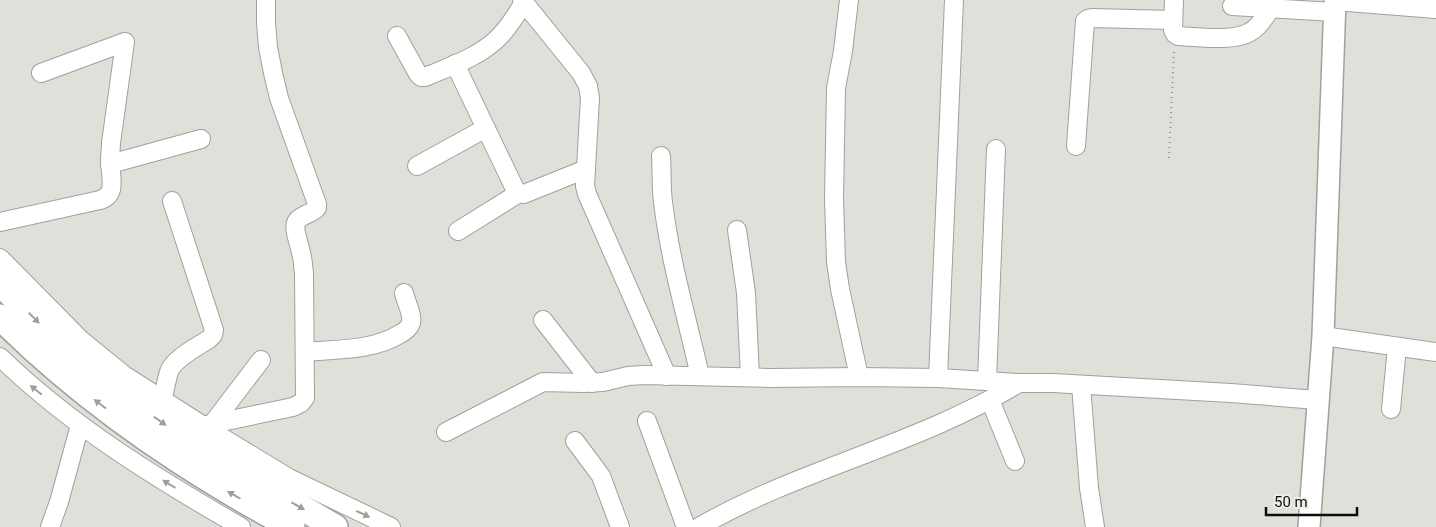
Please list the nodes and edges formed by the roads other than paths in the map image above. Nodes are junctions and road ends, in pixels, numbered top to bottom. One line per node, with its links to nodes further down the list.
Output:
1 (266, 0): 34 (street)
2 (849, 0): 41 (street)
3 (954, 0): 42 (street)
4 (1174, 0): 10 (street)
5 (523, 1): 12 (street); 21 (street)
6 (1335, 4): 8 (street); 9 (street); 32 (main road)
7 (1232, 6): 8 (street)
8 (1271, 8): 10 (street)
9 (1436, 9)
10 (1174, 27): 16 (street)
11 (397, 36): 12 (street)
12 (455, 64): 14 (street)
13 (40, 73): 19 (street)
14 (486, 128): 20 (street); 22 (street)
15 (201, 139): 19 (street)
16 (1076, 146)
17 (996, 149): 43 (street)
18 (661, 156): 39 (street)
19 (110, 164): 24 (street)
20 (417, 166)
21 (586, 168): 22 (street); 38 (street)
22 (519, 193): 26 (street)
23 (172, 201): 47 (street)
24 (0, 222)
25 (737, 230): 40 (street)
26 (458, 231)
27 (0, 258): 47 (street)
28 (0, 283): 60 (highway, one-way to 60)
29 (404, 294): 34 (street)
30 (0, 317): 59 (highway, one-way to 30)
31 (543, 320): 44 (street)
32 (1323, 336): 33 (street); 49 (main road)
33 (1397, 347): 35 (street); 50 (street)
34 (305, 352): 52 (street)
35 (1436, 352)
36 (0, 357): 53 (street, one-way to 36)
37 (261, 360): 52 (street)
38 (667, 376): 39 (street); 44 (street)
39 (700, 376): 40 (street)
40 (750, 377): 41 (street)
41 (859, 377): 42 (street)
42 (938, 378): 43 (street)
43 (987, 381): 45 (street)
44 (592, 383): 54 (street)
45 (1019, 383): 46 (street); 48 (street)
46 (1081, 385): 49 (street); 65 (street)
47 (162, 400): 52 (street)
48 (990, 400): 56 (street); 64 (street)
49 (1317, 400): 66 (main road)
50 (1391, 408)
51 (647, 421): 63 (street)
52 (208, 424): 61 (street, one-way to 61)
53 (80, 425): 57 (street, one-way to 53); 58 (street)
54 (446, 432)
55 (575, 441): 62 (street)
56 (1015, 461)
57 (237, 526)
58 (50, 527)
59 (292, 527)
60 (335, 527)
61 (391, 527)
62 (620, 527)
63 (686, 527)
64 (699, 527)
65 (1095, 527)
66 (1310, 527)

